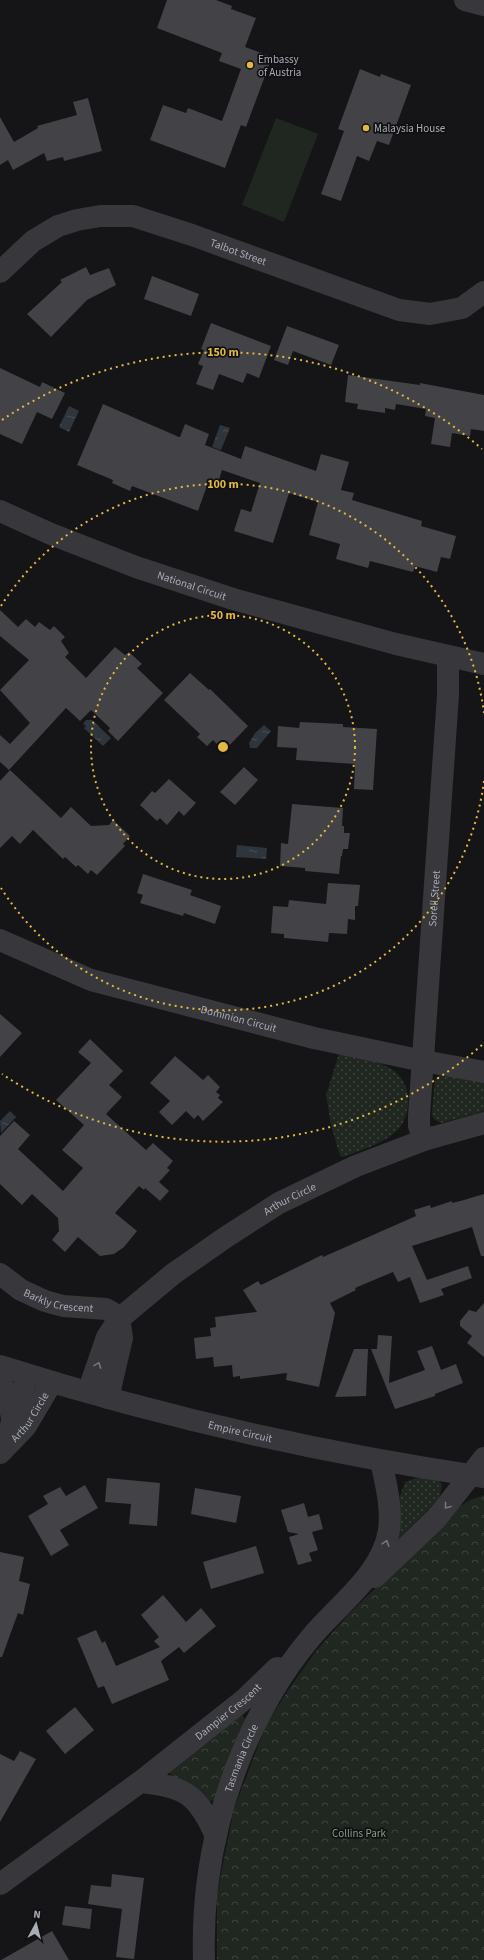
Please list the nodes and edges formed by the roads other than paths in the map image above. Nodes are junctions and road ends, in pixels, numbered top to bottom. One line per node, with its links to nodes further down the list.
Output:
1 (465, 0): 2 (street)
2 (484, 5)
3 (0, 272): 4 (street, Talbot Street)
4 (484, 292)
5 (0, 511): 6 (street, National Circuit)
6 (448, 657): 7 (street, National Circuit); 9 (street, Sorell Street)
7 (484, 664)
8 (0, 940): 9 (street, Dominion Circuit)
9 (423, 1061): 10 (street, Dominion Circuit); 12 (street, Sorell Street)
10 (484, 1072)
11 (484, 1123): 12 (street, Arthur Circle)
12 (424, 1140): 14 (street, Arthur Circle)
13 (0, 1274): 14 (street, Barkly Crescent)
14 (119, 1320): 19 (street)
15 (0, 1366): 16 (street, Empire Circuit)
16 (28, 1375): 18 (street, Empire Circuit); 20 (street, Arthur Circle)
17 (0, 1380): 20 (street)
18 (52, 1382): 19 (street, Empire Circuit); 21 (street, Arthur Circle)
19 (98, 1395): 23 (street, Empire Circuit)
20 (11, 1425): 21 (street, Arthur Circle)
21 (1, 1451)
22 (484, 1458): 24 (street, Tasmania Circle)
23 (381, 1461): 24 (street, Empire Circuit); 25 (street, Tasmania Circle, one-way to 23)
24 (477, 1476): 25 (street, Tasmania Circle, one-way to 25)
25 (357, 1588): 26 (street, Tasmania Circle)
26 (312, 1636): 27 (street, Dampier Crescent); 28 (street, Tasmania Circle)
27 (140, 1782): 28 (street); 29 (street, Dampier Crescent)
28 (215, 1834): 30 (street, Tasmania Circle)
29 (0, 1884)
30 (204, 1960)

